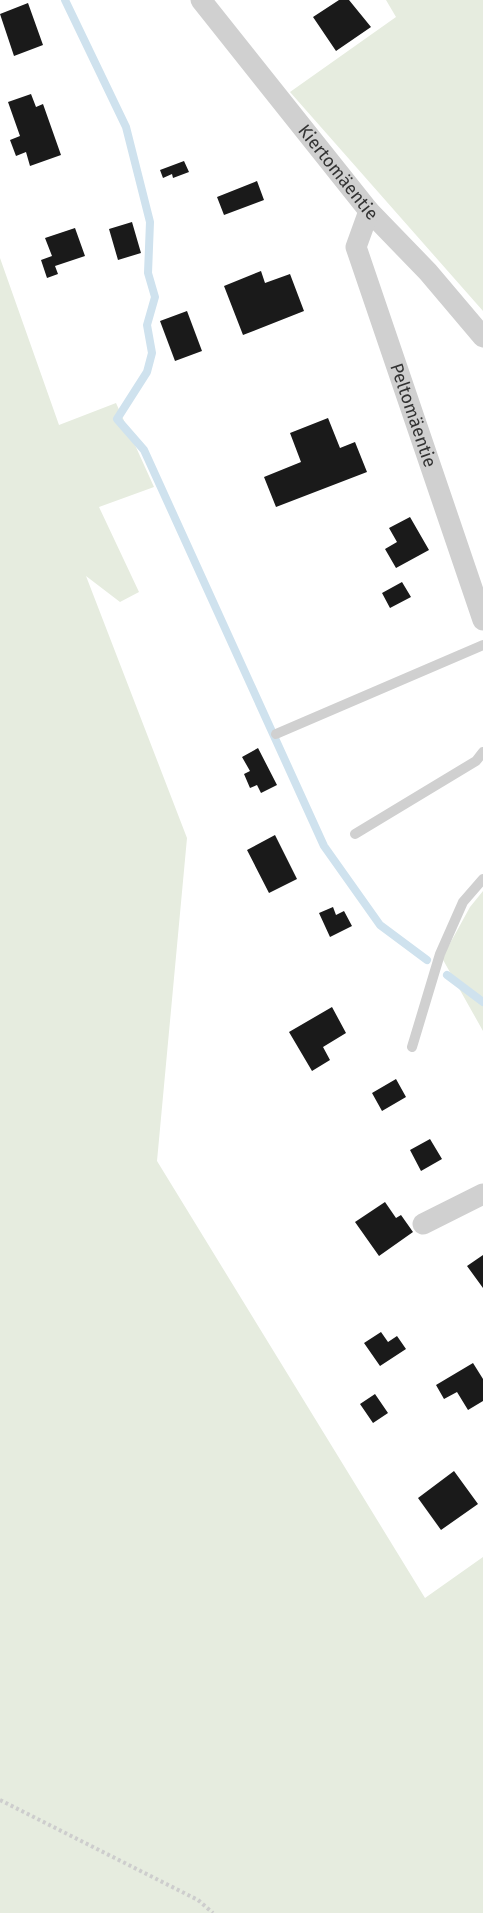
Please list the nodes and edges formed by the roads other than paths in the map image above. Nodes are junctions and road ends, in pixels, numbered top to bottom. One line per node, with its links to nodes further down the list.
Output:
1 (201, 0): 2 (street, Kiertomäentie)
2 (369, 211): 3 (street, Kiertomäentie); 4 (street, Peltomäentie)
3 (483, 337)
4 (483, 620)
5 (483, 645): 6 (lane)
6 (276, 734)
7 (483, 752): 8 (lane)
8 (355, 834)
9 (483, 879): 10 (lane)
10 (412, 1047)
11 (483, 1194): 12 (street)
12 (423, 1224)

